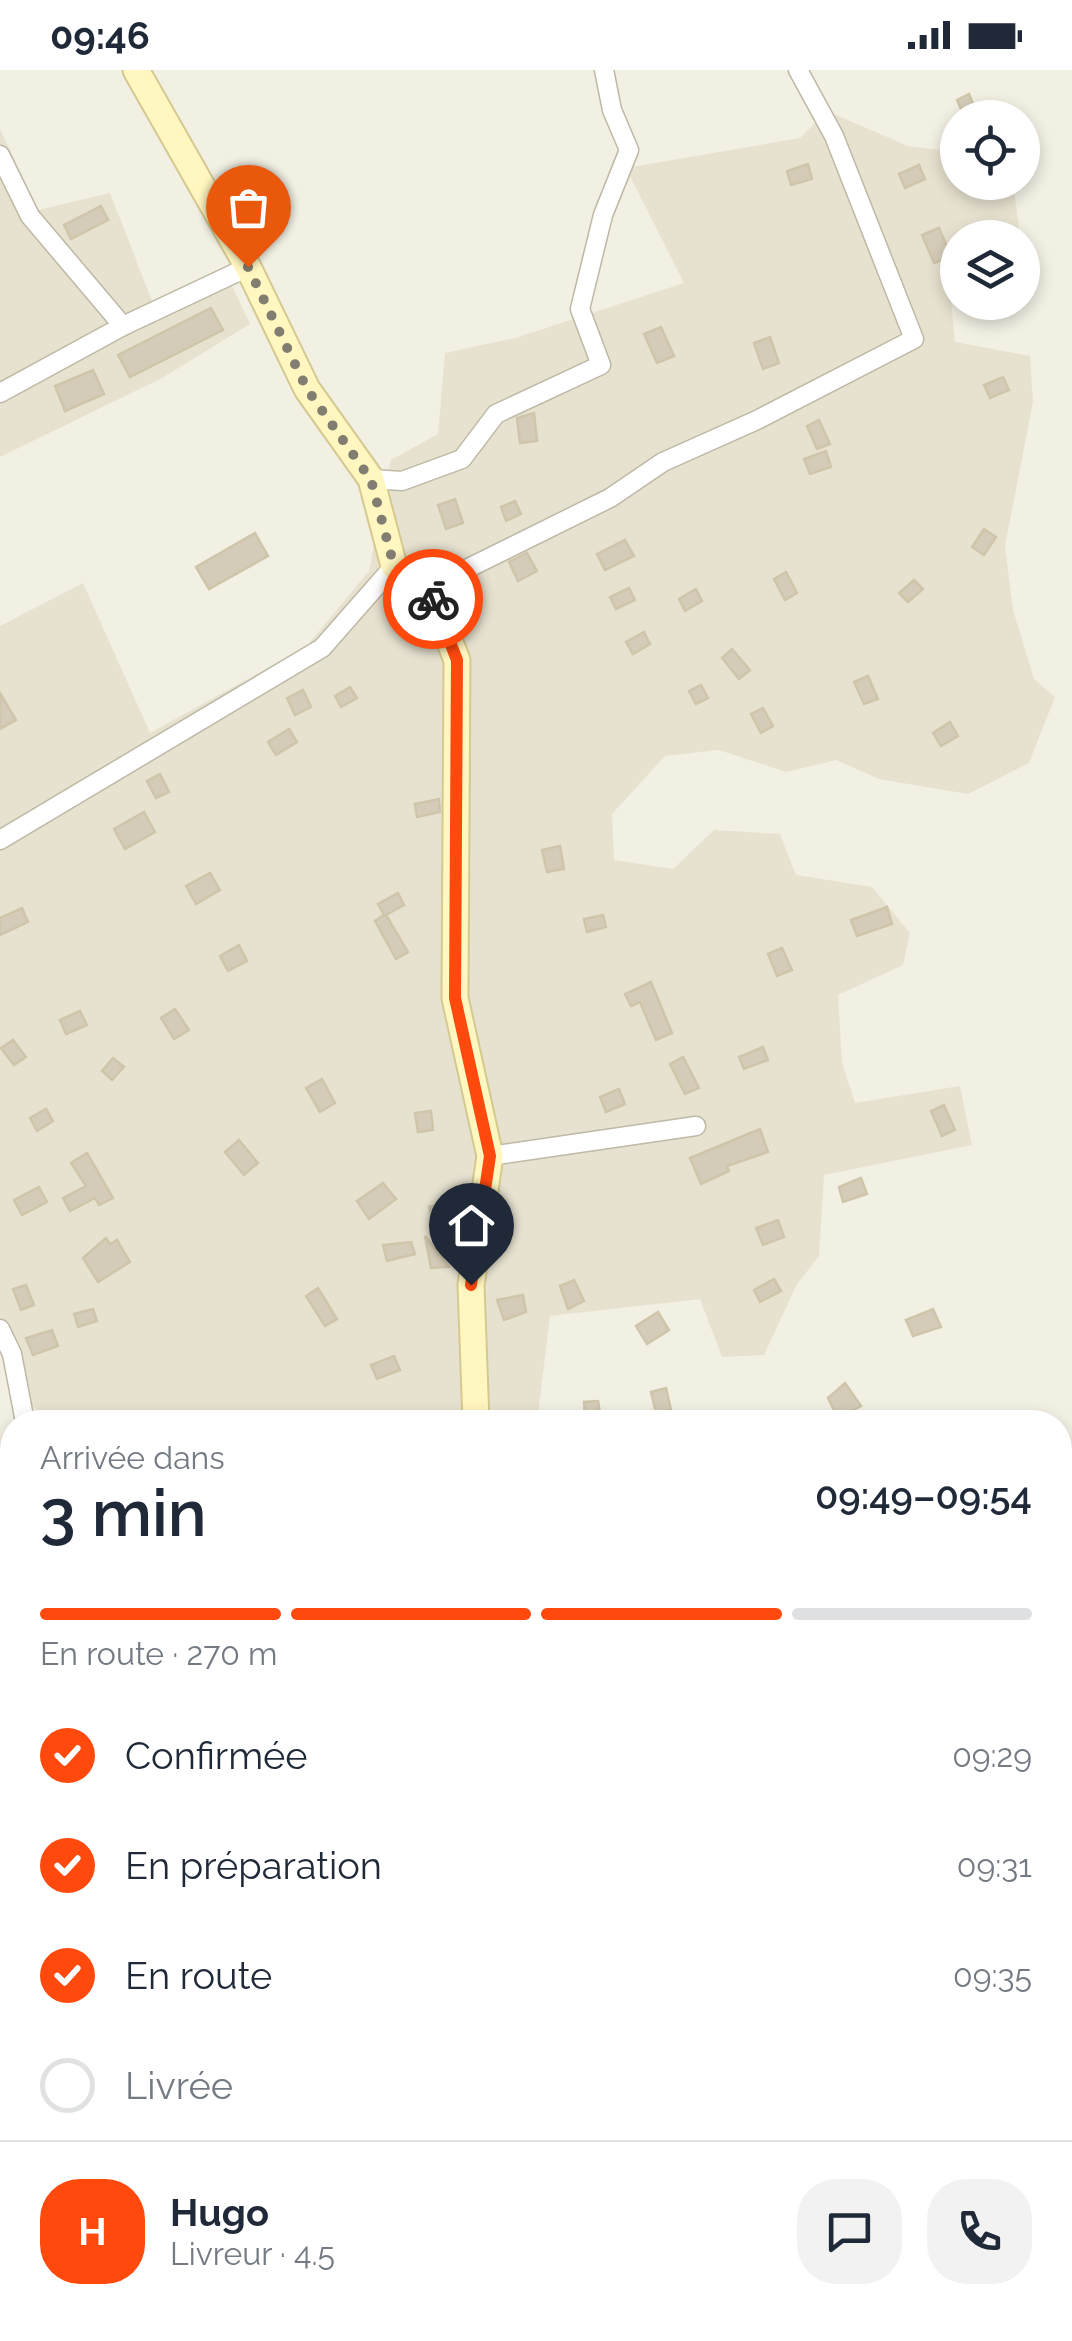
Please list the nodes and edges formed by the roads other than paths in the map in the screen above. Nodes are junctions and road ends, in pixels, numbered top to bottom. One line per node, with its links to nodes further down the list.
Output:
1 (136, 70): 5 (street)
2 (604, 70): 8 (street)
3 (798, 70): 10 (street)
4 (0, 154): 6 (street)
5 (248, 267): 6 (street); 8 (street)
6 (123, 326): 7 (street)
7 (0, 393)
8 (371, 480): 9 (street)
9 (394, 566): 10 (street); 11 (street)
10 (428, 588): 13 (street)
11 (0, 840)
12 (696, 1126): 13 (street)
13 (490, 1156): 16 (street)
14 (0, 1330): 15 (street)
15 (23, 1410)
16 (476, 1410)

